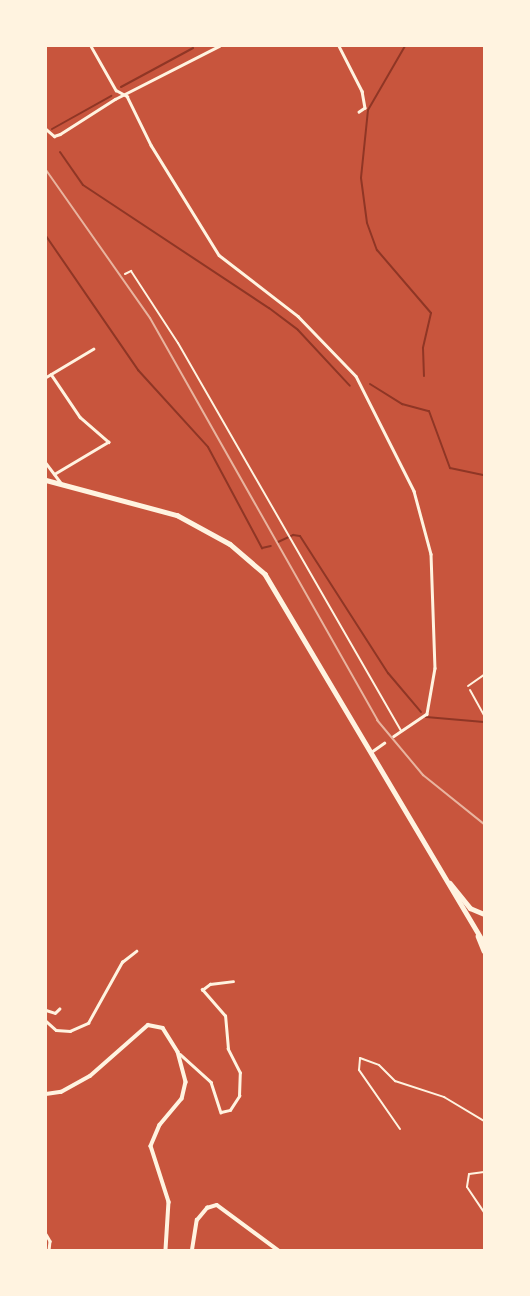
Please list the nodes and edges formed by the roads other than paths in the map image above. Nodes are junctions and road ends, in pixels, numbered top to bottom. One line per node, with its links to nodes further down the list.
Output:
1 (91, 46): 4 (street)
2 (219, 46): 4 (street)
3 (340, 46): 5 (street)
4 (127, 96): 6 (street); 17 (street)
5 (359, 112)
6 (46, 129)
7 (125, 274): 19 (lane)
8 (93, 349): 9 (street)
9 (51, 374): 10 (street); 12 (street)
10 (46, 377)
11 (46, 463): 12 (street)
12 (55, 474): 14 (street)
13 (46, 480): 14 (main road)
14 (61, 483): 22 (main road)
15 (485, 676): 16 (lane)
16 (468, 686)
17 (428, 714): 18 (street); 19 (street)
18 (422, 718)
19 (401, 731): 20 (street)
20 (394, 736)
21 (384, 743): 22 (street)
22 (371, 752): 23 (main road)
23 (443, 876): 24 (main road); 25 (main road)
24 (485, 914)
25 (474, 929): 26 (main road); 28 (main road)
26 (485, 943)
27 (136, 951): 32 (street)
28 (485, 951)
29 (233, 981): 33 (street)
30 (59, 1009): 31 (street)
31 (46, 1010)
32 (46, 1021)
33 (178, 1052): 34 (street); 41 (street)
34 (46, 1094)
35 (485, 1121): 36 (lane)
36 (400, 1129)
37 (485, 1172): 38 (lane)
38 (485, 1212)
39 (46, 1234): 40 (street)
40 (49, 1251)
41 (166, 1251)
42 (192, 1251): 43 (street)
43 (278, 1251)

